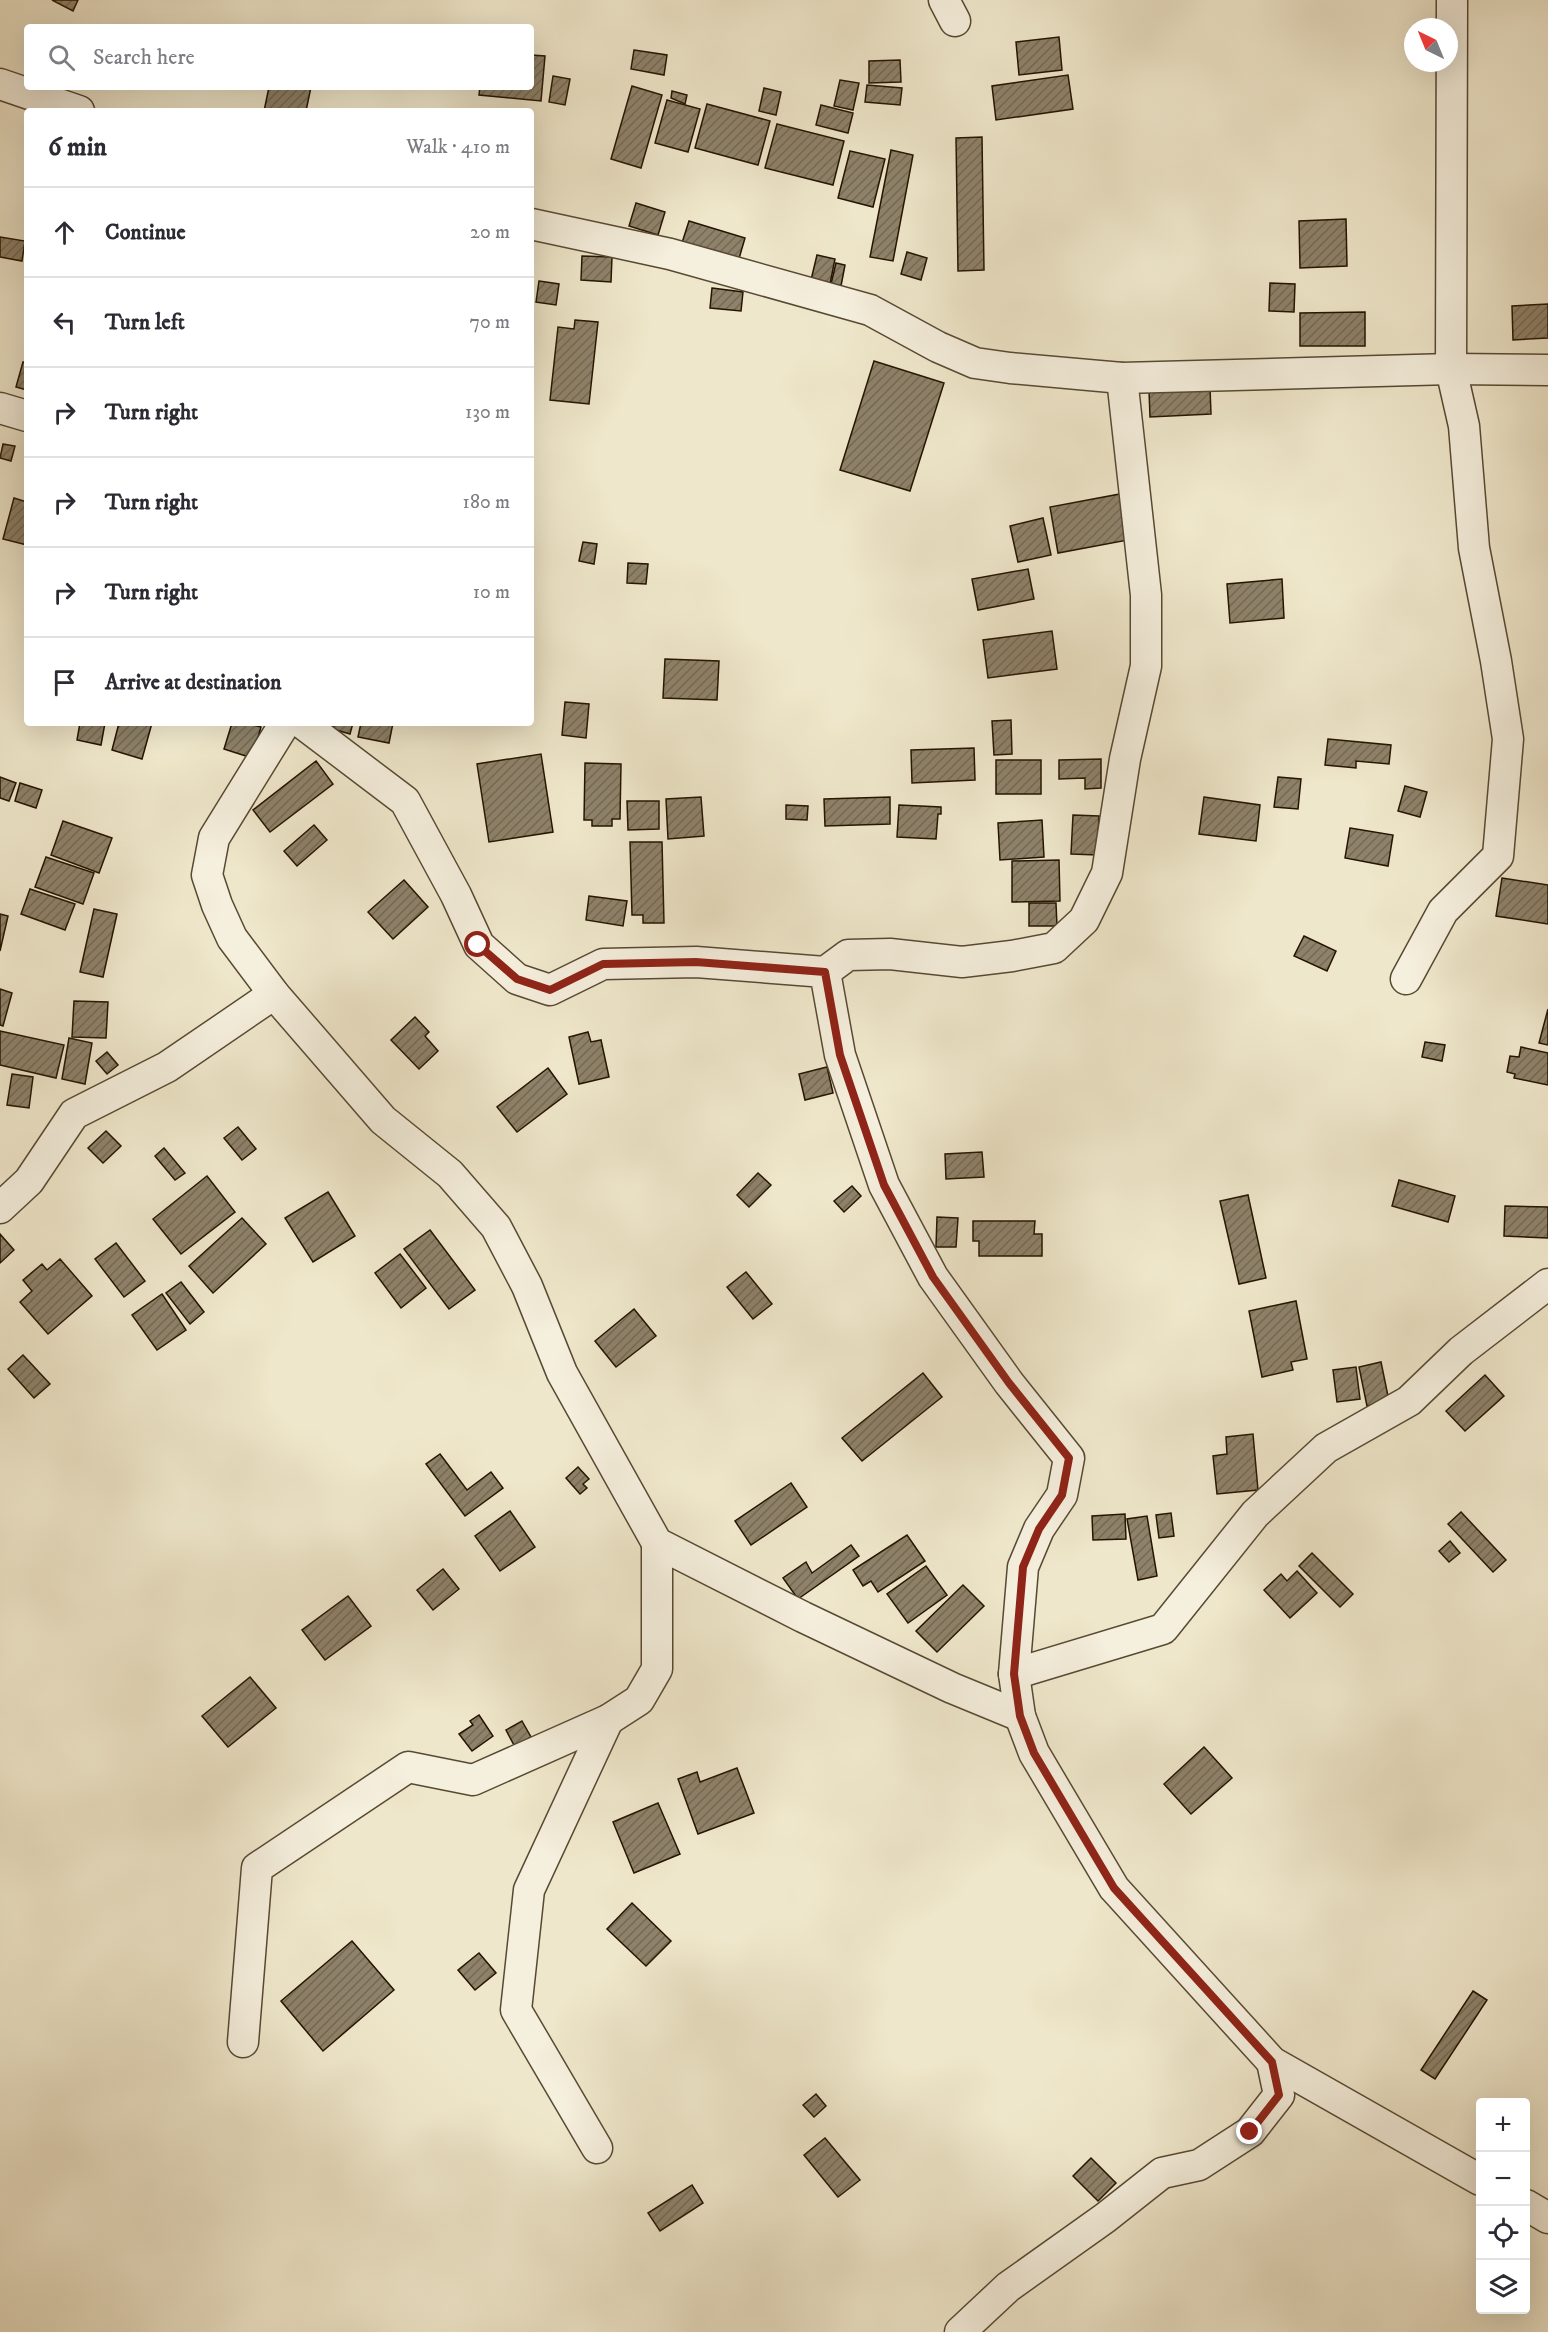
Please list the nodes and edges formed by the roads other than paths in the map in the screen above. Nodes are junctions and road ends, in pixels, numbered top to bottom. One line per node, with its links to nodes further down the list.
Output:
1 (1452, 0): 5 (street)
2 (0, 84): 3 (street)
3 (70, 108)
4 (534, 225): 7 (street)
5 (1451, 369): 6 (street); 7 (street); 13 (street)
6 (1548, 370)
7 (1122, 378): 12 (street)
8 (0, 408): 9 (street)
9 (24, 415)
10 (283, 726): 14 (street)
11 (306, 726): 12 (street)
12 (825, 972): 18 (street)
13 (1406, 979)
14 (274, 993): 15 (street); 17 (street)
15 (0, 1208)
16 (1548, 1284): 18 (street)
17 (657, 1543): 19 (street); 20 (street)
18 (1014, 1674): 19 (street)
19 (1020, 1716): 22 (street)
20 (608, 1720): 21 (street); 23 (street)
21 (243, 2042)
22 (1272, 2062): 24 (street); 27 (street)
23 (597, 2148)
24 (1476, 2178)
25 (1528, 2206): 26 (street)
26 (1548, 2218)
27 (960, 2332)

